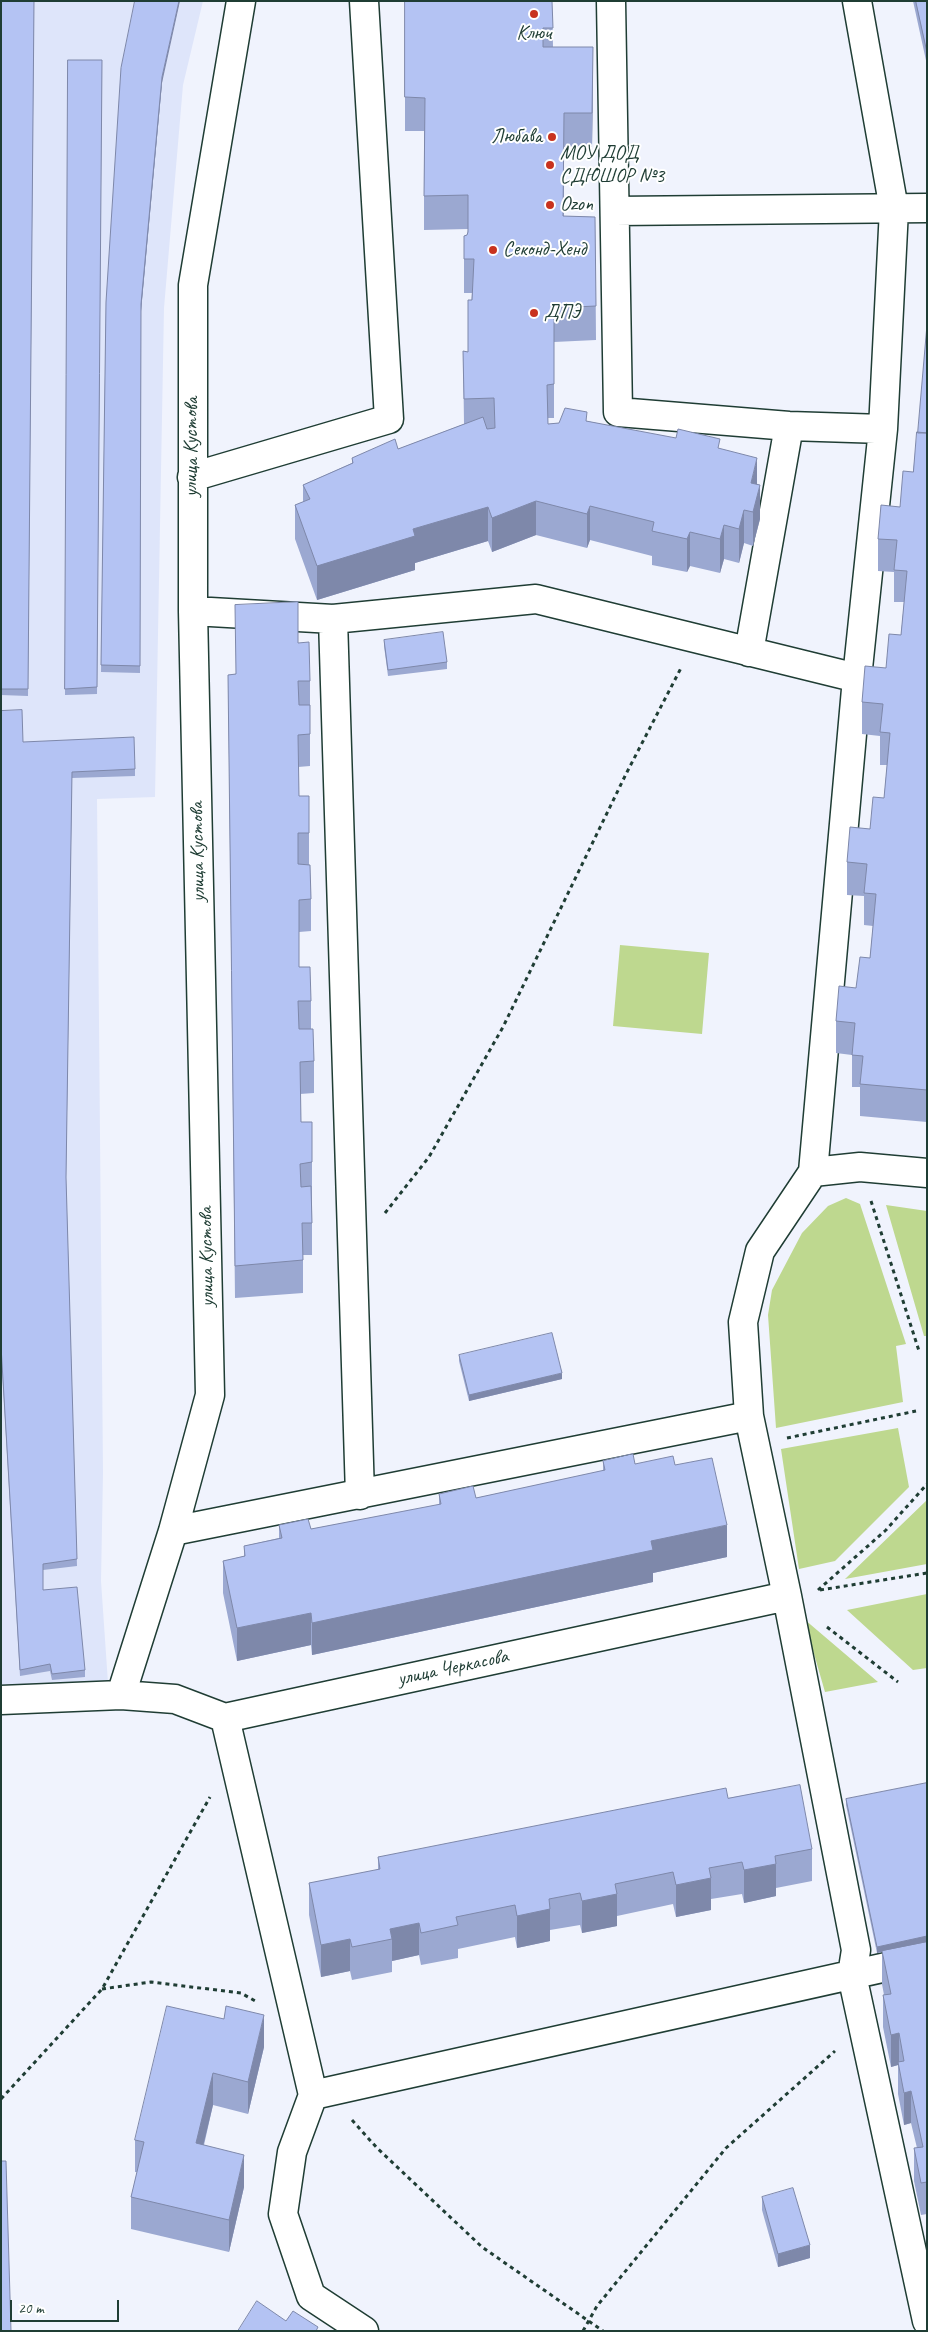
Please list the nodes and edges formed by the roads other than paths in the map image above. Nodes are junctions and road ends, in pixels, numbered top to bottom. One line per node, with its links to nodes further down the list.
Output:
1 (241, 1): 10 (street, улица Кустова)
2 (364, 1): 10 (street)
3 (611, 1): 7 (street)
4 (857, 1): 6 (street)
5 (927, 208): 6 (street)
6 (894, 209): 7 (street); 9 (street)
7 (616, 211): 8 (street)
8 (789, 426): 9 (street); 13 (street)
9 (883, 429): 14 (street)
10 (192, 477): 11 (street, улица Кустова)
11 (193, 611): 12 (street); 19 (street, улица Кустова)
12 (333, 618): 13 (street); 18 (street)
13 (749, 652): 14 (street)
14 (857, 678): 15 (street)
15 (813, 1172): 16 (street); 17 (street)
16 (927, 1173)
17 (749, 1416): 18 (street); 20 (street)
18 (360, 1495): 19 (street)
19 (173, 1531): 21 (street, улица Кустова)
20 (787, 1596): 23 (street, улица Черкасова); 25 (street)
21 (121, 1694): 22 (street); 23 (street)
22 (1, 1700)
23 (225, 1718): 26 (street)
24 (927, 1958): 25 (street)
25 (852, 1975): 26 (street); 27 (street)
26 (320, 2093): 28 (street)
27 (927, 2320)
28 (364, 2331)

